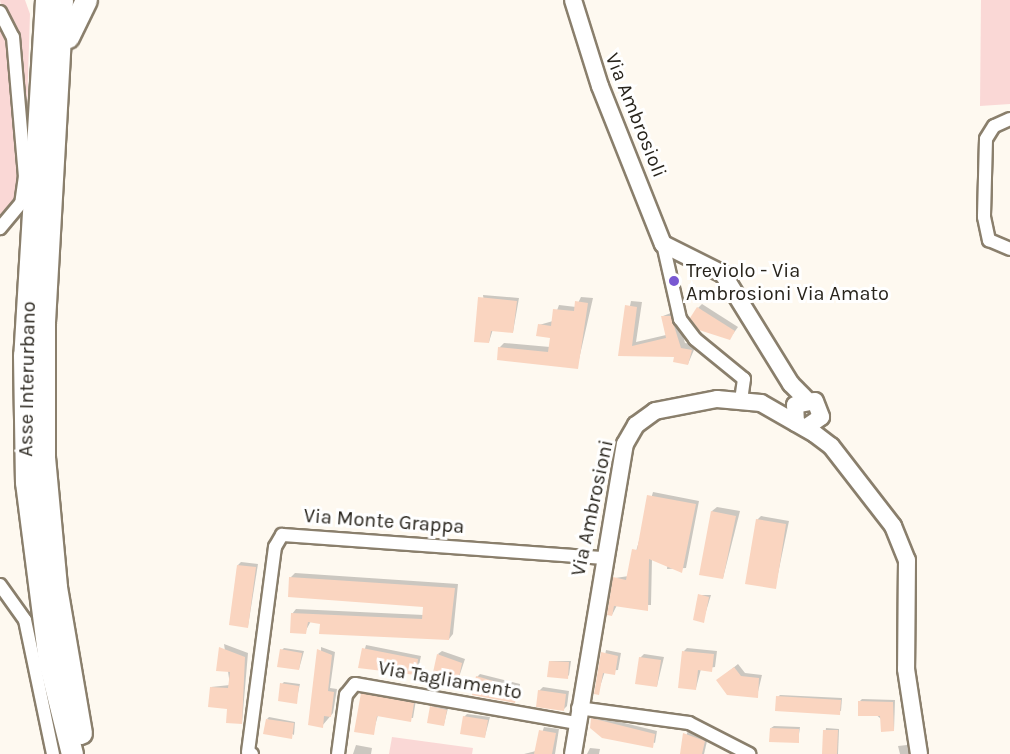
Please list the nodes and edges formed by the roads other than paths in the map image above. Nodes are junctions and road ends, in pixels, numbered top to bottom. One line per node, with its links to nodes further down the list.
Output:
1 (33, 0): 7 (highway)
2 (46, 0): 7 (highway, Asse Interurbano)
3 (62, 0): 7 (highway, Asse Interurbano)
4 (86, 0): 7 (highway)
5 (573, 0): 10 (street, Via Ambrosioli)
6 (0, 12): 9 (street)
7 (48, 96): 20 (highway, Asse Interurbano); 21 (highway, Asse Interurbano)
8 (1010, 119): 11 (street)
9 (0, 228)
10 (663, 244): 12 (street); 13 (street)
11 (1010, 249)
12 (741, 400): 13 (street, Via Ambrosioni); 16 (street, Via Ambrosioni)
13 (796, 413): 14 (street); 14 (street); 15 (street)
14 (821, 417): 15 (street)
15 (831, 446): 26 (street)
16 (602, 558): 18 (street, Via Ambrosioni); 22 (street, Via Monte Grappa)
17 (0, 585): 19 (street)
18 (577, 716): 23 (street, Via Tagliamento); 24 (street, Via Ambrosioni); 25 (street)
19 (53, 754)
20 (72, 754)
21 (87, 754)
22 (252, 754)
23 (338, 754)
24 (573, 754)
25 (749, 754)
26 (919, 754)

